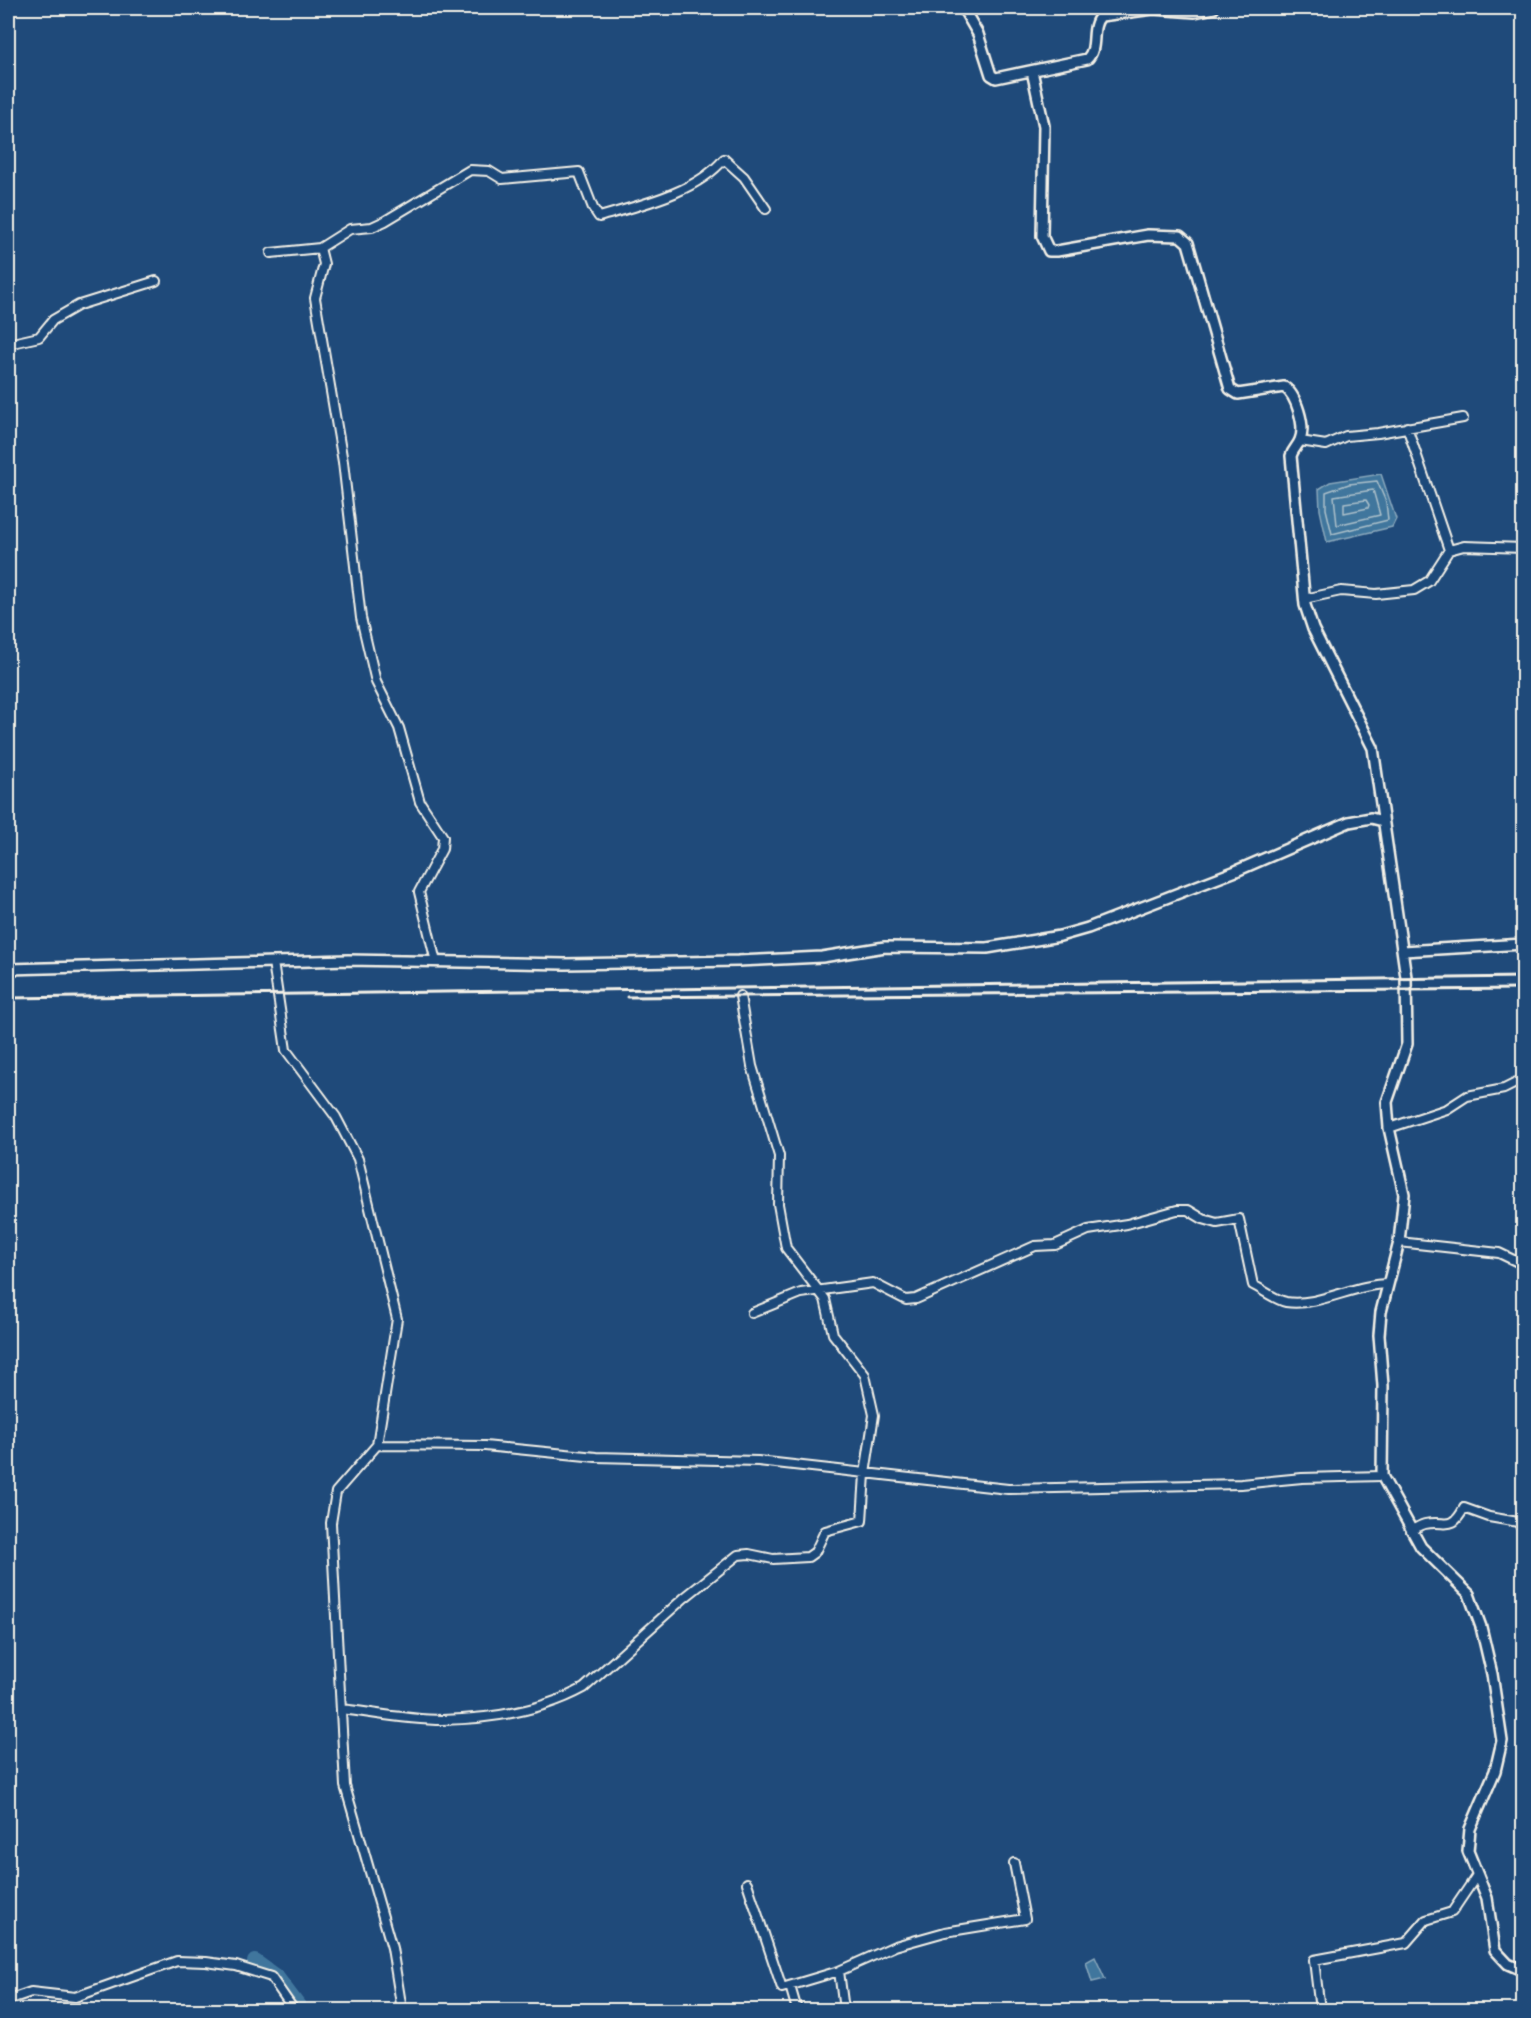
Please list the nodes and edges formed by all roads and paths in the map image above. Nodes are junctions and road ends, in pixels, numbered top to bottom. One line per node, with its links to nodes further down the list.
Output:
1 (963, 8): 3 (street)
2 (1214, 8): 3 (street)
3 (1032, 70): 11 (street)
4 (766, 208): 5 (street)
5 (320, 248): 6 (street); 19 (street)
6 (270, 253)
7 (156, 281): 8 (street)
8 (8, 344)
9 (1463, 418): 10 (street)
10 (1407, 427): 11 (street); 13 (street)
11 (1300, 441): 14 (street)
12 (1524, 548): 13 (street)
13 (1449, 550): 14 (street)
14 (1304, 599): 15 (street)
15 (1383, 821): 17 (street); 19 (street)
16 (1524, 944): 17 (street)
17 (1403, 951): 23 (street)
18 (273, 962): 19 (street); 20 (street); 29 (street)
19 (436, 962)
20 (8, 969)
21 (740, 996): 27 (street)
22 (1524, 1078): 23 (street)
23 (1389, 1128): 24 (street)
24 (1399, 1242): 25 (street); 26 (street)
25 (1524, 1265)
26 (1388, 1284): 27 (street); 31 (street)
27 (816, 1290): 28 (street); 30 (street)
28 (752, 1313)
29 (377, 1445): 30 (street); 34 (street)
30 (865, 1474): 31 (street); 34 (street)
31 (1382, 1476): 32 (street)
32 (1411, 1530): 33 (street); 36 (street)
33 (1524, 1532)
34 (342, 1709): 43 (street)
35 (1014, 1863): 38 (street)
36 (1477, 1875): 39 (street); 46 (street)
37 (747, 1883): 40 (street)
38 (839, 1971): 40 (street); 45 (street)
39 (1524, 1971)
40 (790, 1986): 44 (street)
41 (8, 2000): 42 (street)
42 (294, 2010)
43 (402, 2010)
44 (797, 2010)
45 (844, 2010)
46 (1320, 2010)

